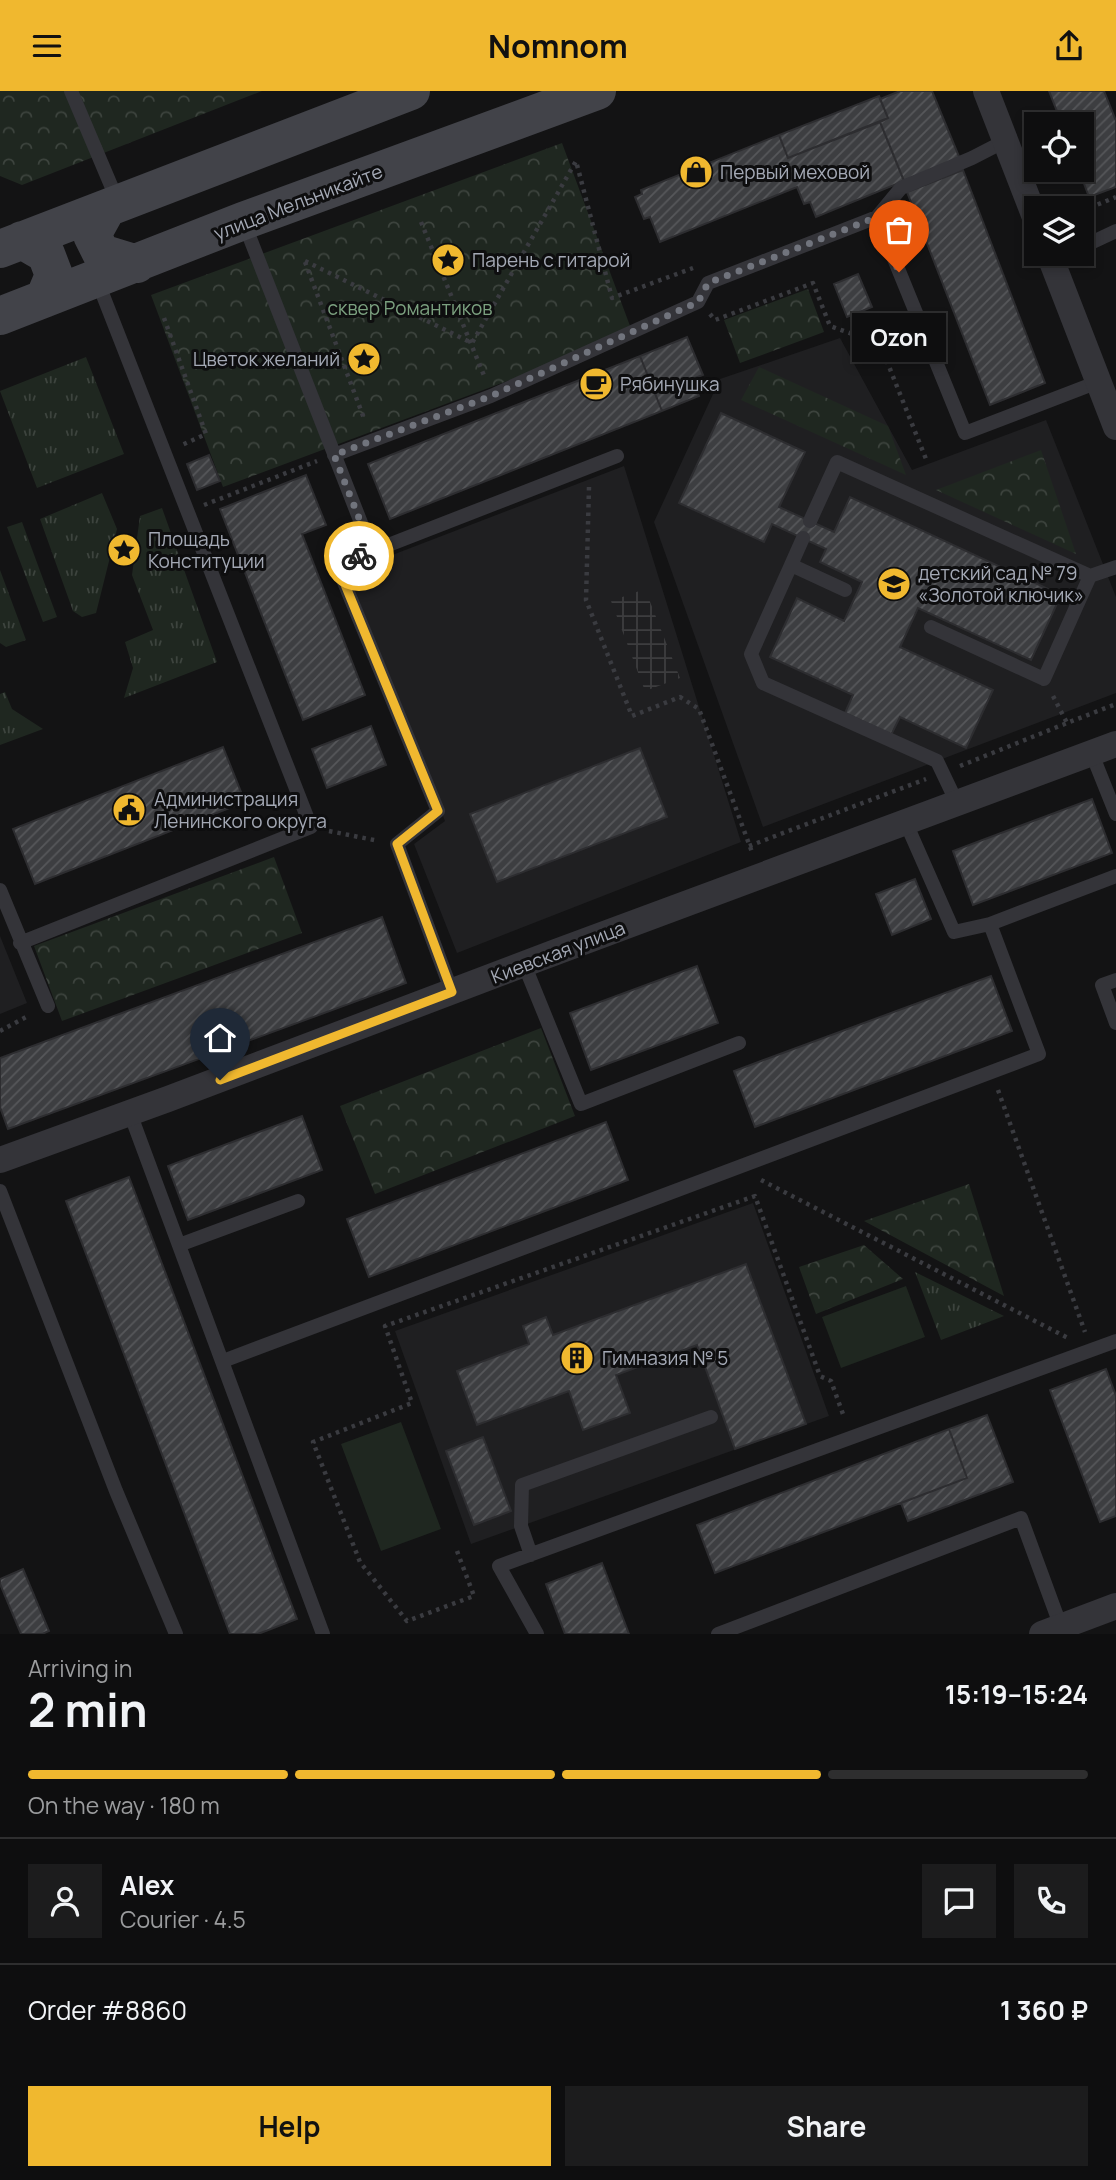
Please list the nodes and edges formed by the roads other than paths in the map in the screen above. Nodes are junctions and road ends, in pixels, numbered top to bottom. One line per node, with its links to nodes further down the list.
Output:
1 (71, 91): 7 (lane)
2 (411, 91): 7 (main road)
3 (597, 91): 9 (main road, улица Мельникайте)
4 (986, 91): 5 (street)
5 (1006, 141): 6 (street); 8 (lane)
6 (1027, 196)
7 (113, 205): 12 (main road); 13 (main road)
8 (877, 217): 18 (lane); 20 (lane)
9 (243, 221): 13 (main road, улица Мельникайте); 20 (lane)
10 (1116, 231): 11 (lane)
11 (1094, 241)
12 (11, 244): 16 (main road)
13 (136, 264): 15 (main road, улица Мельникайте)
14 (1059, 266): 18 (street)
15 (97, 279): 16 (main road, улица Мельникайте); 37 (lane)
16 (44, 299): 17 (main road, улица Мельникайте)
17 (0, 316)
18 (1098, 382): 19 (street)
19 (1116, 428)
20 (334, 455): 24 (lane)
21 (617, 456): 24 (lane)
22 (810, 521): 27 (lane)
23 (803, 538): 25 (lane)
24 (372, 551): 40 (lane)
25 (791, 565): 28 (lane); 31 (lane)
26 (1116, 567): 27 (lane)
27 (1090, 576): 29 (lane)
28 (845, 590)
29 (931, 627)
30 (1104, 749): 31 (street, Киевская улица); 32 (lane)
31 (957, 803): 33 (street, Киевская улица)
32 (1116, 814)
33 (906, 823): 36 (lane); 38 (street, Киевская улица)
34 (1116, 876): 36 (lane)
35 (0, 890): 37 (lane)
36 (990, 924): 50 (lane)
37 (20, 943): 41 (lane)
38 (524, 964): 40 (street, Киевская улица); 43 (lane)
39 (1116, 980): 42 (lane)
40 (452, 992): 44 (street, Киевская улица)
41 (48, 1006)
42 (1116, 1023)
43 (739, 1044)
44 (130, 1113): 45 (street, Киевская улица); 48 (lane)
45 (0, 1160)
46 (0, 1191): 55 (lane)
47 (298, 1202): 48 (lane)
48 (179, 1245): 50 (lane)
49 (1116, 1341): 52 (lane)
50 (223, 1361): 56 (lane)
51 (711, 1417): 52 (lane)
52 (531, 1555): 57 (lane)
53 (1116, 1606): 54 (street)
54 (1051, 1630): 58 (lane)
55 (176, 1634)
56 (323, 1634)
57 (537, 1634)
58 (718, 1634)

